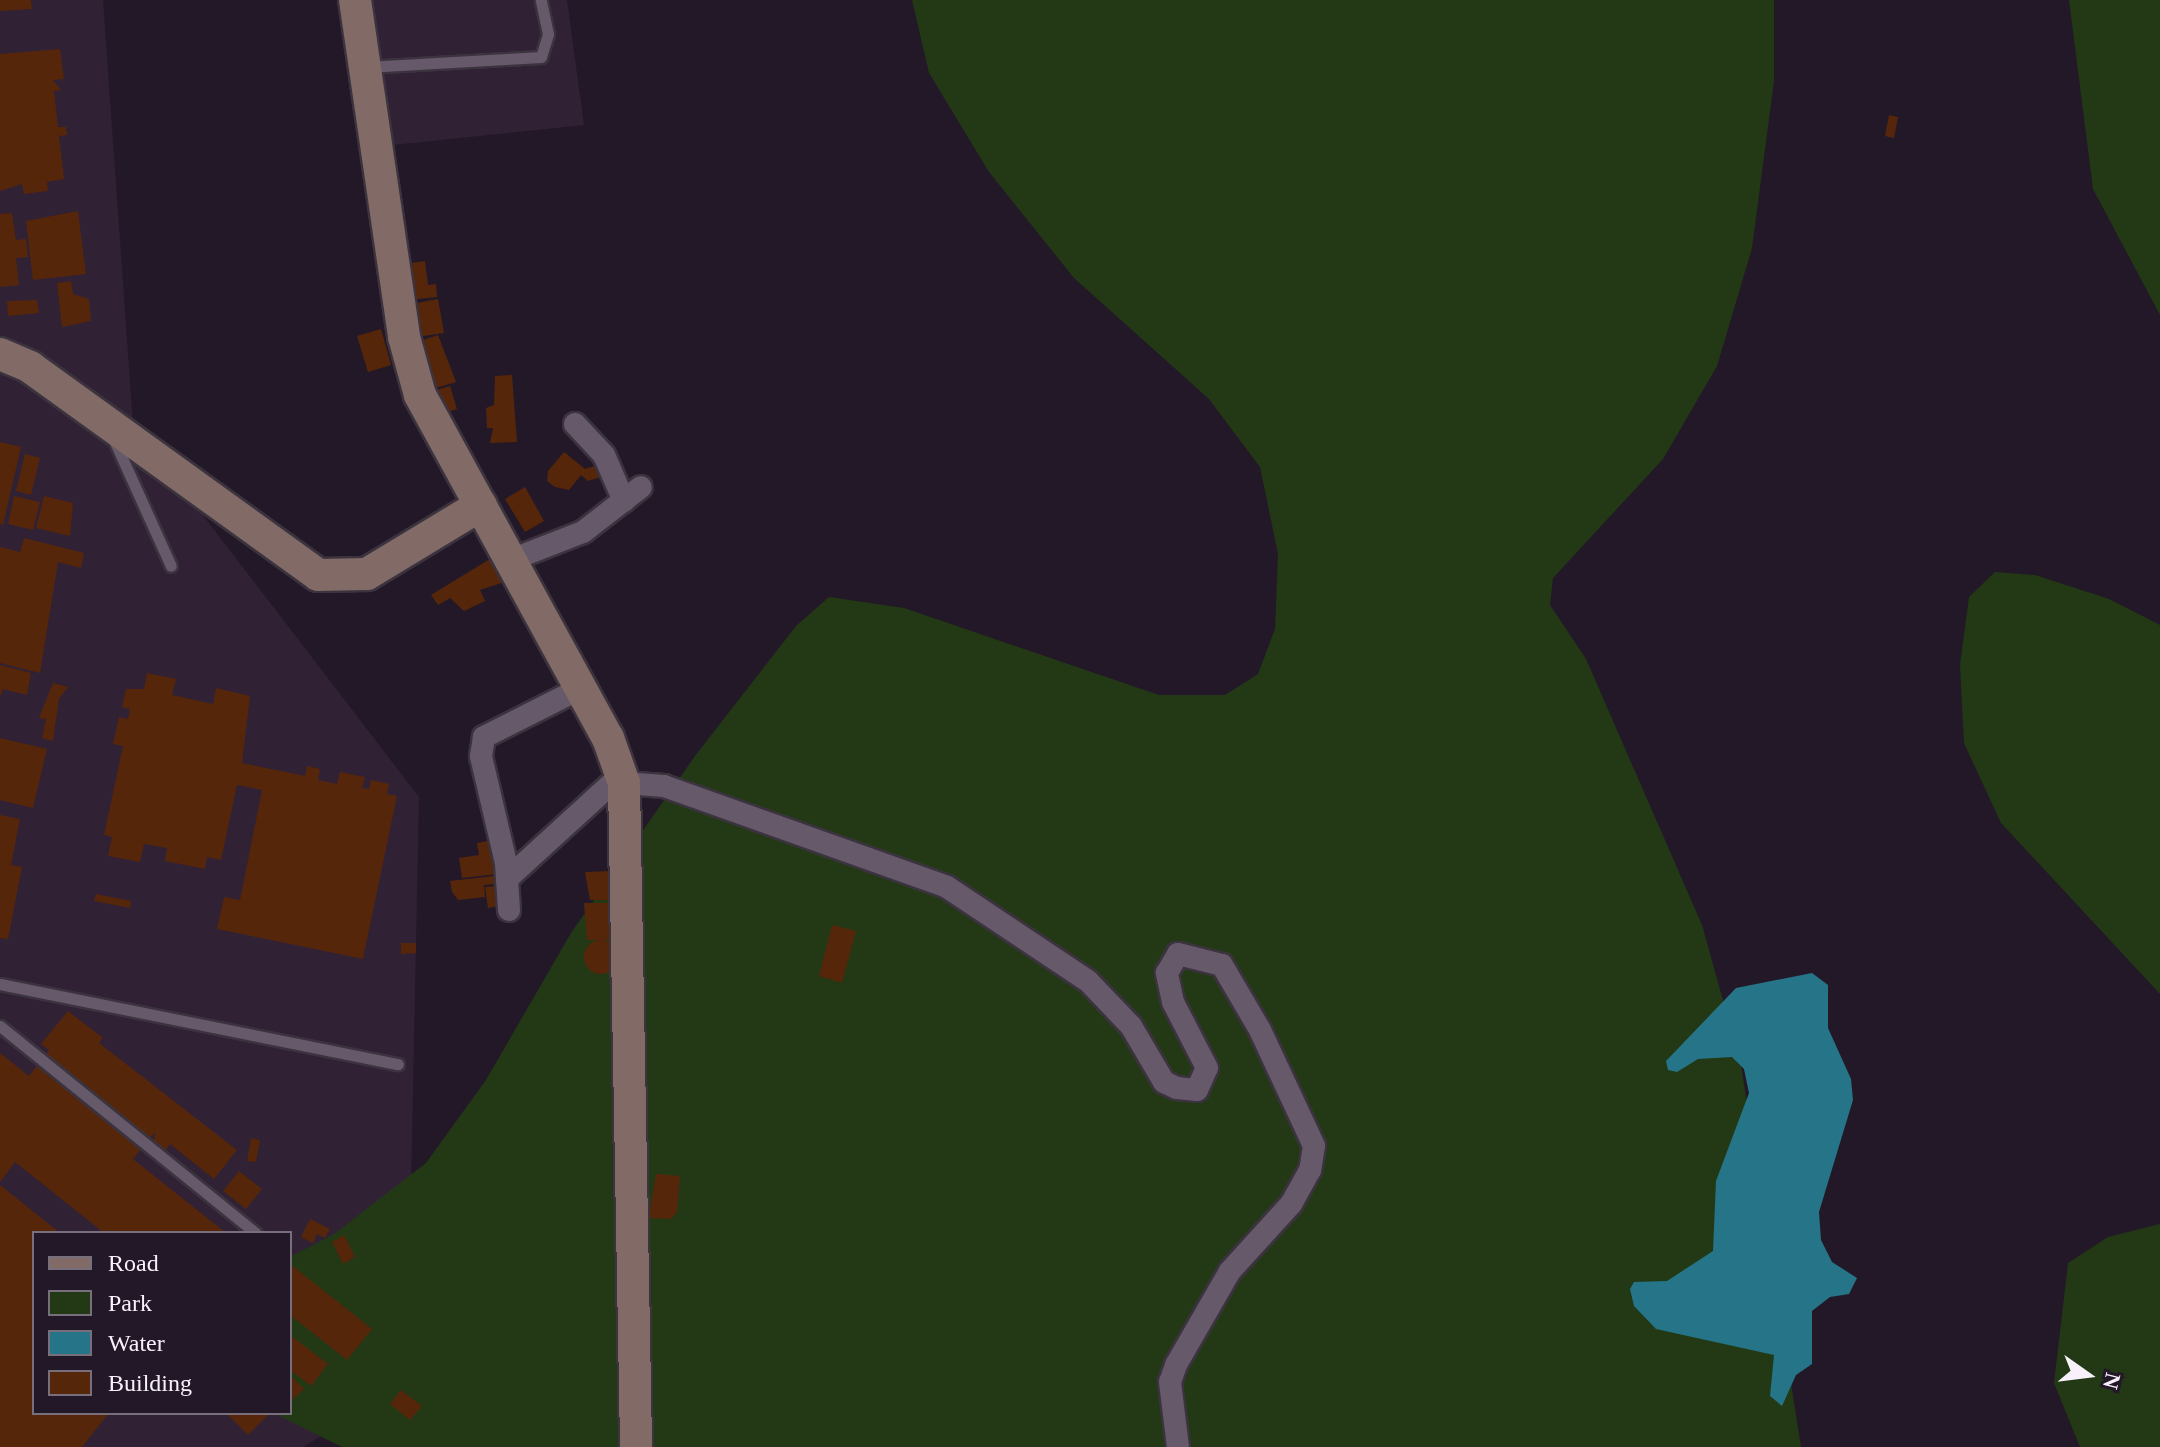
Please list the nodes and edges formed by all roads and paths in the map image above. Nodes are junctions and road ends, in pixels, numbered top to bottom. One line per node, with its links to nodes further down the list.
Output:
1 (355, 0): 3 (street)
2 (541, 0): 3 (lane)
3 (365, 67): 7 (street)
4 (0, 354): 5 (street)
5 (110, 423): 7 (street); 9 (lane)
6 (575, 424): 8 (street)
7 (481, 505): 8 (street)
8 (511, 560): 10 (street)
9 (171, 566)
10 (581, 688): 11 (street); 12 (street)
11 (623, 779): 12 (street); 18 (street); 19 (street)
12 (507, 879): 13 (street)
13 (509, 910)
14 (0, 984): 16 (lane)
15 (0, 1026): 17 (lane)
16 (398, 1064)
17 (254, 1231)
18 (636, 1447)
19 (1178, 1447)

